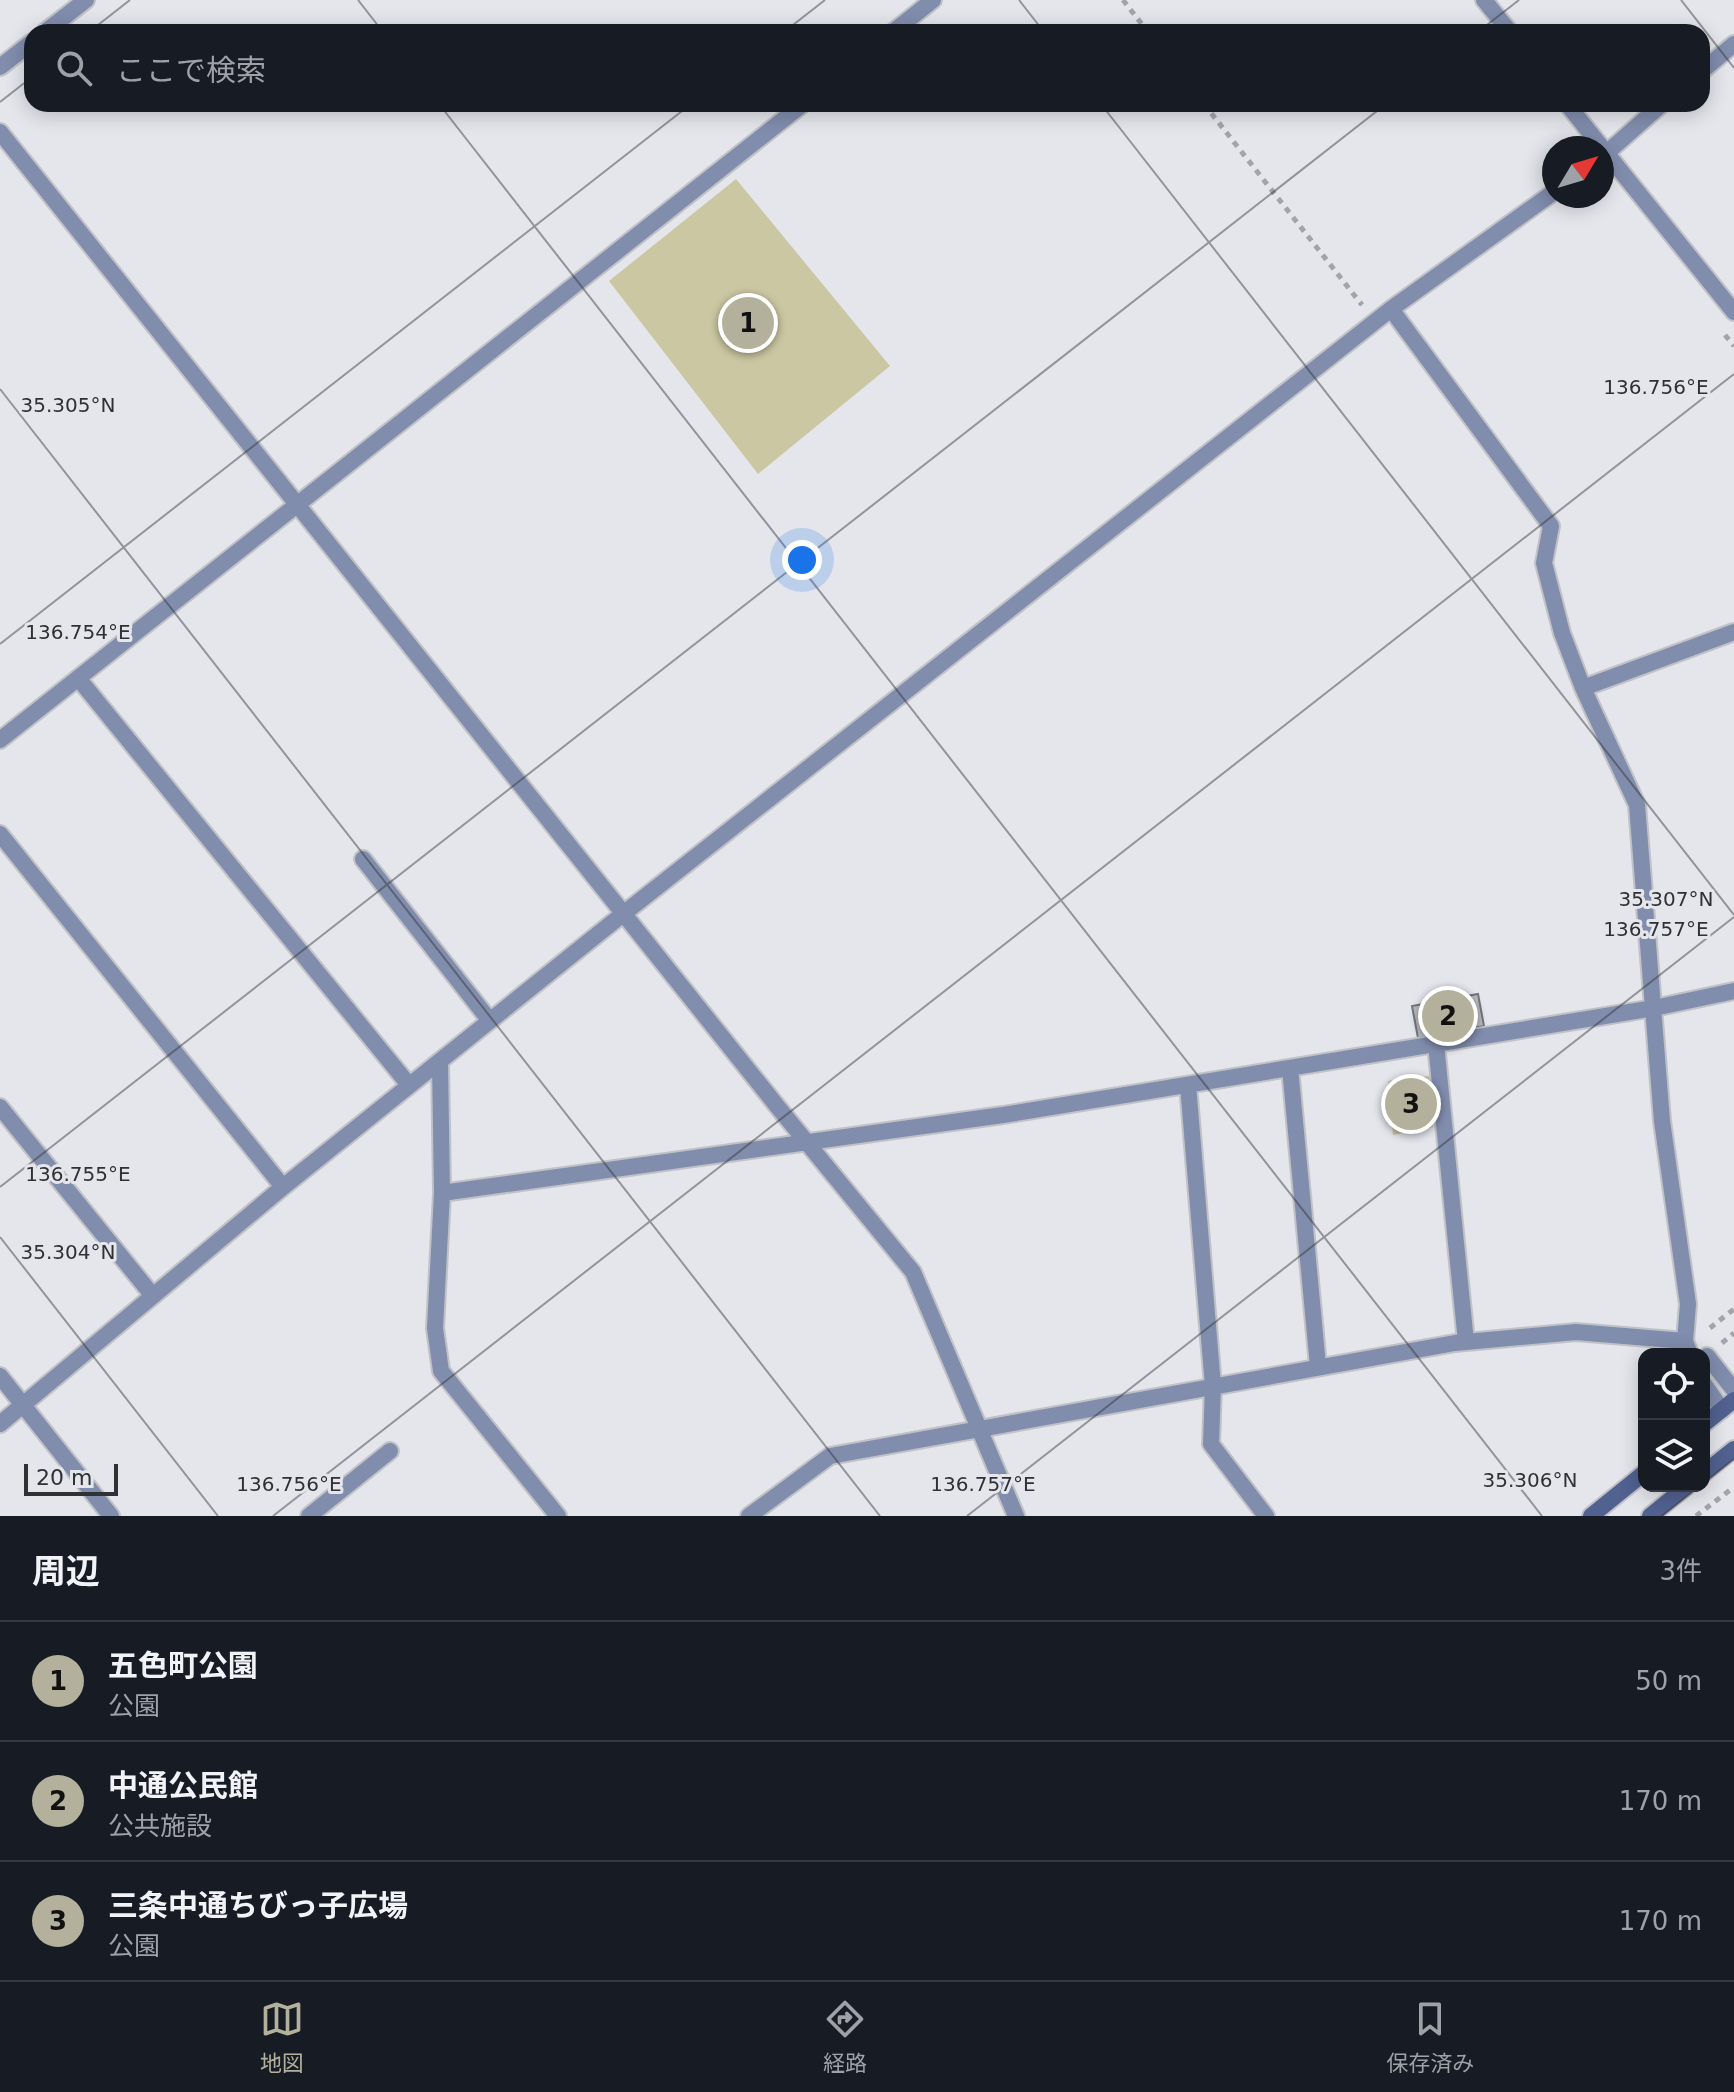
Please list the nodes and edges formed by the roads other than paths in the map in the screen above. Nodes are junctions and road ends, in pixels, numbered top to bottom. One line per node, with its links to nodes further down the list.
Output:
1 (86, 0): 4 (street)
2 (933, 0): 5 (street)
3 (1484, 0): 6 (street)
4 (55, 24)
5 (903, 24)
6 (1504, 24)
7 (1734, 44): 9 (street)
8 (24, 48): 10 (street)
9 (1710, 64)
10 (0, 67)
11 (793, 112): 21 (street)
12 (1573, 112): 15 (street)
13 (1653, 112): 16 (street)
14 (0, 132): 21 (street)
15 (1590, 136)
16 (1614, 146)
17 (1614, 167): 20 (street)
18 (1542, 201): 19 (street)
19 (1391, 309): 24 (street); 28 (street)
20 (1734, 312)
21 (296, 504): 23 (street); 28 (street)
22 (1734, 632): 24 (street)
23 (78, 678): 25 (street); 35 (street)
24 (1583, 688): 30 (street)
25 (0, 740)
26 (0, 834): 39 (street)
27 (363, 859): 31 (street)
28 (623, 914): 31 (street); 38 (street)
29 (1734, 991): 30 (street)
30 (1654, 1008): 32 (street); 44 (street)
31 (490, 1021): 33 (street)
32 (1436, 1044): 34 (street); 42 (street)
33 (440, 1061): 35 (street); 40 (street)
34 (1290, 1068): 36 (street); 45 (street)
35 (409, 1085): 39 (street)
36 (1188, 1085): 38 (street); 48 (street)
37 (0, 1107): 41 (street)
38 (808, 1144): 40 (street); 55 (street)
39 (283, 1187): 41 (street)
40 (442, 1193): 65 (street)
41 (153, 1296): 51 (street)
42 (1466, 1342): 43 (street); 45 (street)
43 (1681, 1348)
44 (1694, 1348)
45 (1318, 1366): 48 (street)
46 (1710, 1366): 50 (street)
47 (0, 1376): 51 (street)
48 (1213, 1386): 55 (street); 68 (street)
49 (1710, 1389): 52 (street)
50 (1734, 1390)
51 (23, 1405): 54 (street); 63 (street)
52 (1728, 1405): 53 (main road)
53 (1709, 1420)
54 (0, 1424)
55 (979, 1431): 66 (street); 67 (street)
56 (1734, 1449): 58 (main road)
57 (390, 1451): 61 (street)
58 (1710, 1468)
59 (1638, 1478): 69 (main road)
60 (1681, 1492): 62 (main road)
61 (331, 1509): 64 (street)
62 (1659, 1513)
63 (111, 1516)
64 (309, 1516)
65 (558, 1516)
66 (749, 1516)
67 (1016, 1516)
68 (1266, 1516)
69 (1591, 1516)

